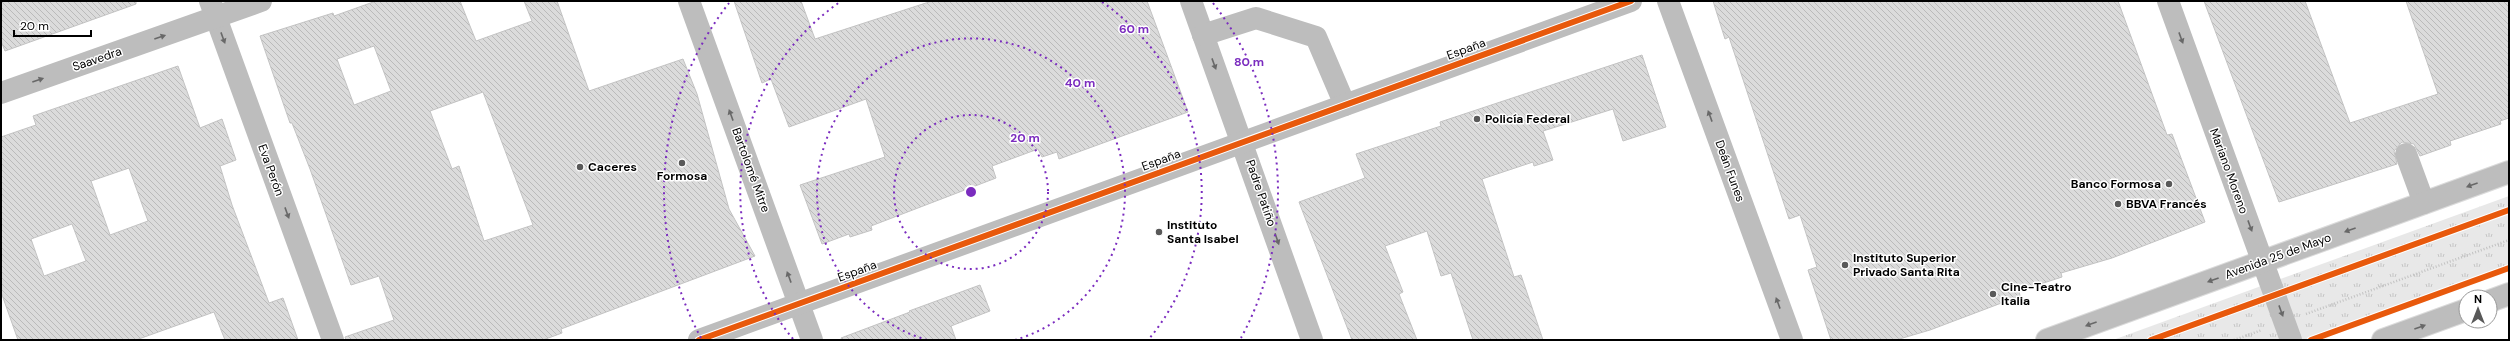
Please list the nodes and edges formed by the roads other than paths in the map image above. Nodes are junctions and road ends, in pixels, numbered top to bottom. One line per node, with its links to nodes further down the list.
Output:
1 (261, 1): 7 (street, Saavedra)
2 (689, 1): 18 (street, Bartolomé Mitre, one-way to 2)
3 (1191, 1): 8 (street, Padre Patiño)
4 (1631, 1): 10 (street, España)
5 (1668, 1): 25 (street, Deán Funes, one-way to 5)
6 (2168, 1): 15 (street, Mariano Moreno, one-way to 15)
7 (213, 9): 9 (street, Saavedra, one-way to 7); 21 (street, Eva Perón, one-way to 21)
8 (1203, 35): 10 (street); 11 (street, Padre Patiño, one-way to 11)
9 (1, 93)
10 (1345, 105): 11 (street, España)
11 (1243, 142): 18 (street, España); 24 (street, Padre Patiño, one-way to 24)
12 (2406, 154): 14 (street)
13 (2509, 172): 14 (street, Avenida 25 de Mayo, one-way to 14)
14 (2424, 203): 15 (street, Avenida 25 de Mayo, one-way to 15)
15 (2263, 262): 20 (street, Mariano Moreno, one-way to 20); 26 (street, Avenida 25 de Mayo, one-way to 26)
16 (2509, 294): 17 (street)
17 (2498, 298)
18 (799, 304): 22 (street, España); 23 (street, Bartolomé Mitre)
19 (2458, 313): 27 (street, one-way to 19)
20 (2288, 331)
21 (333, 340)
22 (699, 340)
23 (812, 340)
24 (1312, 340)
25 (1792, 340)
26 (2047, 340)
27 (2383, 340)

